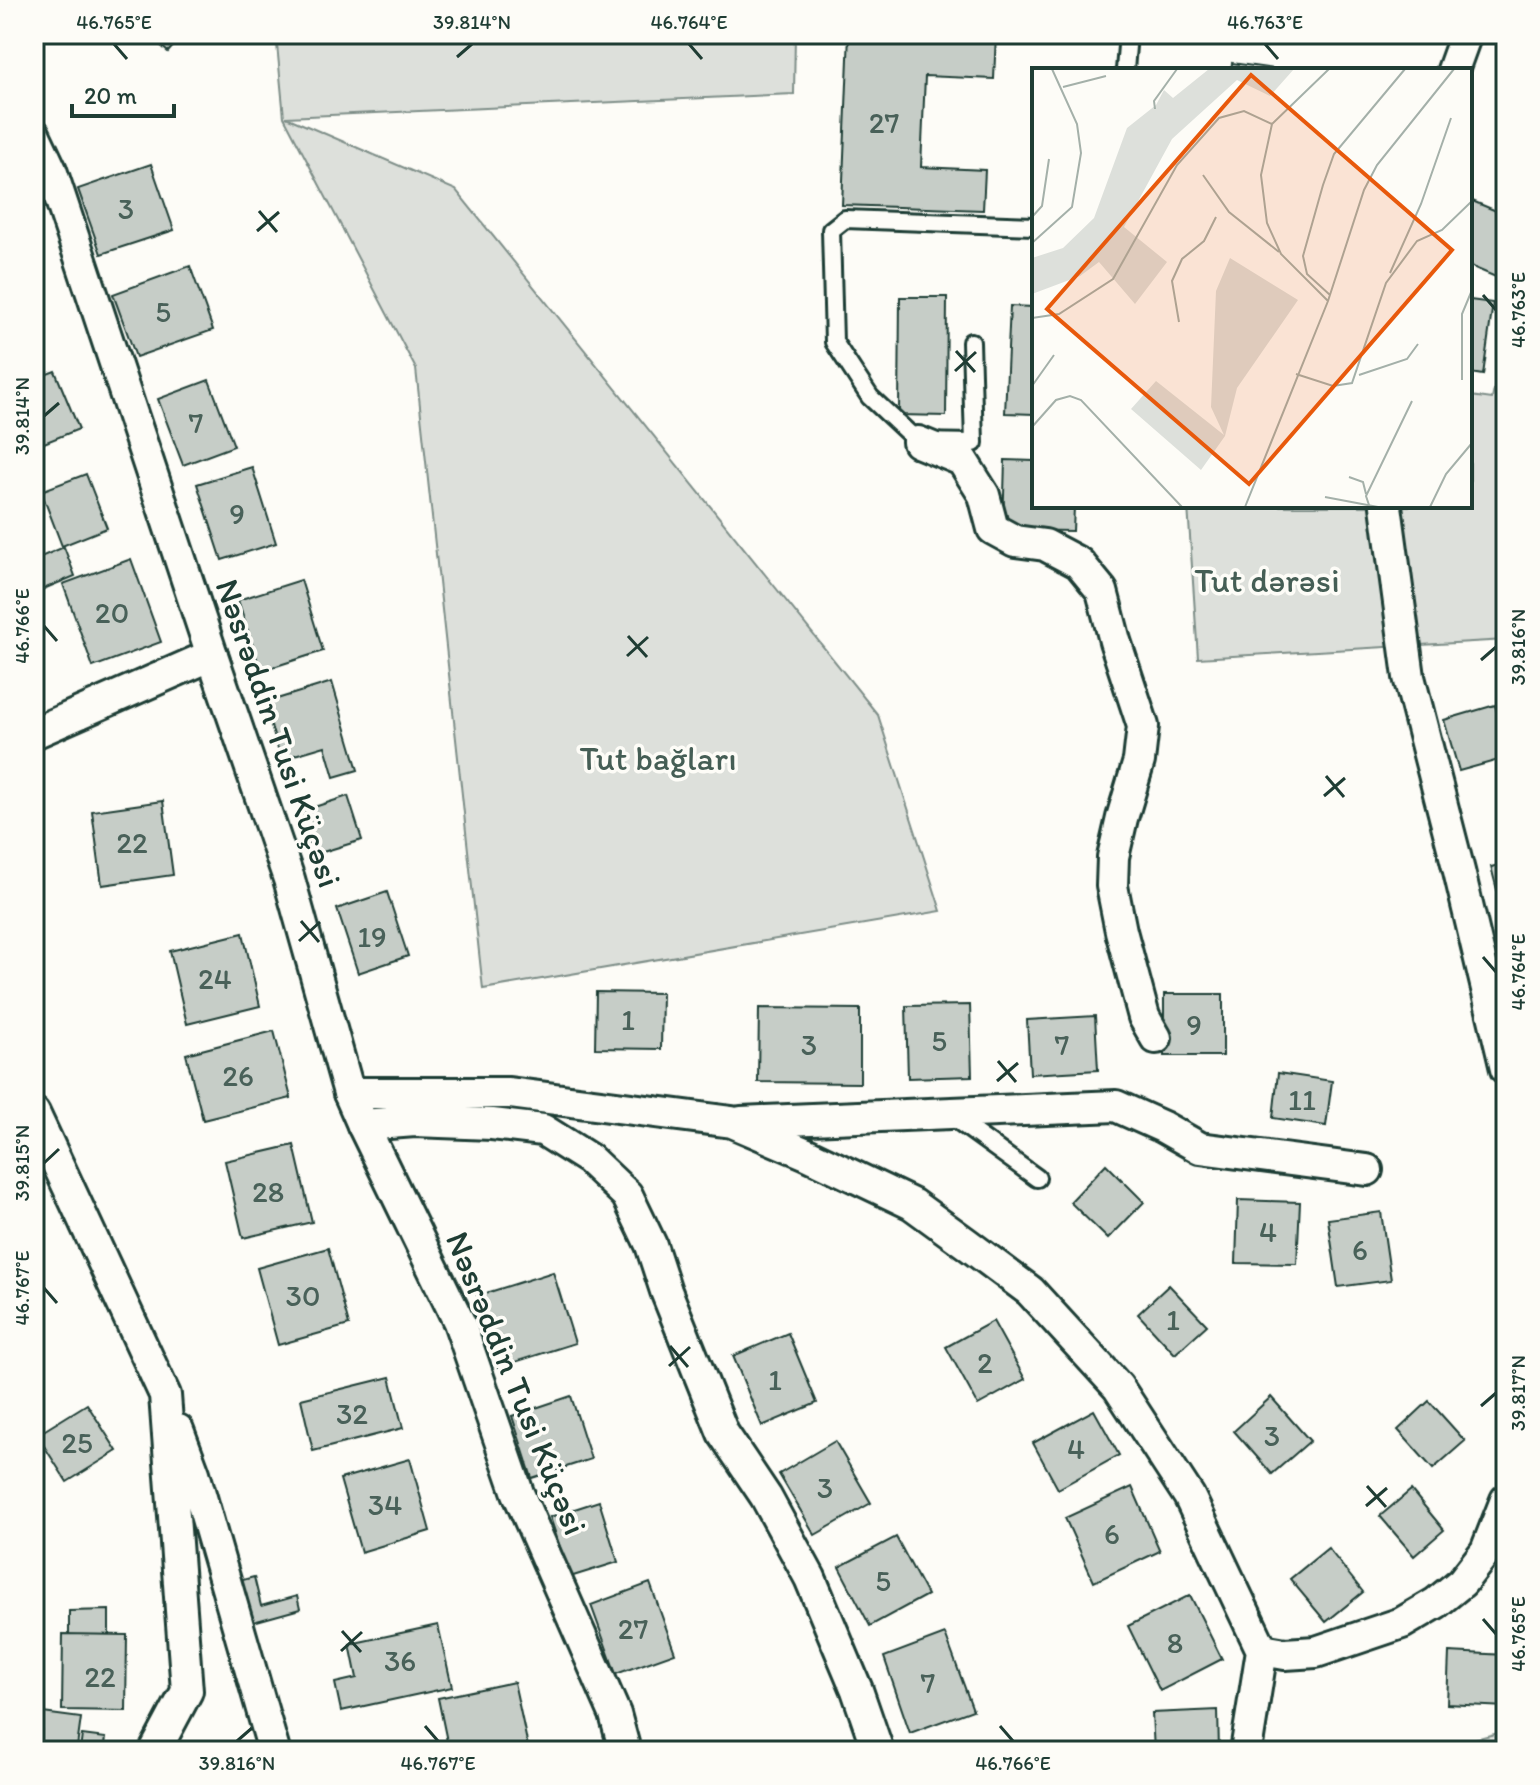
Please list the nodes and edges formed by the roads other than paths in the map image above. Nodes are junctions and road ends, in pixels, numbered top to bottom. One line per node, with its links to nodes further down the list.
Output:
1 (1128, 34): 3 (lane)
2 (1466, 34): 4 (street)
3 (1125, 68)
4 (1454, 68)
5 (34, 134): 10 (street, Nəsrəddin Tusi Küçəsi)
6 (1032, 226): 8 (lane)
7 (971, 342): 8 (lane)
8 (918, 442): 12 (street)
9 (1386, 508): 13 (street)
10 (212, 655): 11 (street); 14 (street, Nəsrəddin Tusi Küçəsi)
11 (34, 733)
12 (1156, 1038)
13 (1506, 1069)
14 (349, 1093): 17 (street); 18 (street, Nəsrəddin Tusi Küçəsi)
15 (945, 1112): 17 (street); 19 (street); 20 (lane)
16 (34, 1113): 21 (street)
17 (732, 1122): 23 (street)
18 (363, 1125): 26 (street, Nəsrəddin Tusi Küçəsi); 27 (street)
19 (1367, 1170)
20 (1037, 1178)
21 (165, 1395): 24 (street); 25 (street)
22 (1506, 1500): 23 (street)
23 (1262, 1650): 28 (street)
24 (155, 1751)
25 (274, 1751)
26 (625, 1751)
27 (878, 1751)
28 (1246, 1751)

